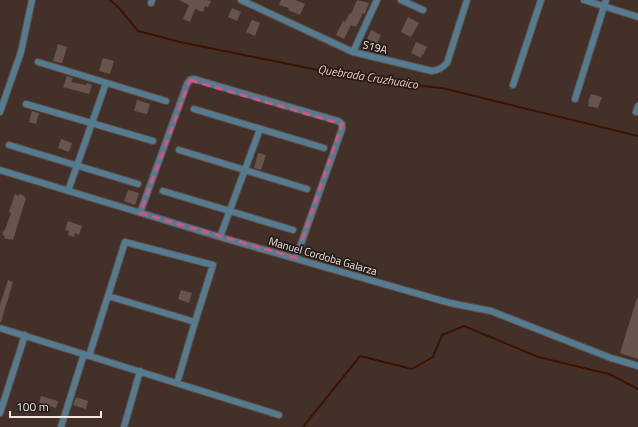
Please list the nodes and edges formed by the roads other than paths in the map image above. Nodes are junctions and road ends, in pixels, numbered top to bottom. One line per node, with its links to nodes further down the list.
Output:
1 (32, 0): 18 (street)
2 (240, 0): 11 (street, S19A)
3 (377, 0): 11 (street)
4 (401, 0): 9 (street)
5 (467, 0): 11 (street, S19A)
6 (541, 0): 14 (street)
7 (584, 0): 8 (street)
8 (605, 3): 10 (street); 15 (street)
9 (423, 10)
10 (638, 17)
11 (353, 52)
12 (38, 62): 13 (street)
13 (106, 83): 16 (street); 20 (street)
14 (513, 85)
15 (576, 99)
16 (166, 101)
17 (26, 104): 20 (street)
18 (1, 108)
19 (194, 109): 21 (street)
20 (92, 123): 22 (street); 26 (street)
21 (260, 129): 24 (street); 28 (street)
22 (153, 141)
23 (9, 145): 26 (street)
24 (324, 148)
25 (179, 150): 28 (street)
26 (77, 165): 29 (street); 31 (street)
27 (0, 170): 31 (street, Manuel Cordoba Galarza)
28 (245, 170): 30 (street); 33 (street)
29 (138, 184)
30 (307, 189)
31 (68, 190): 34 (street, Manuel Cordoba Galarza)
32 (164, 191): 33 (street)
33 (230, 211): 35 (street); 36 (street)
34 (140, 213): 36 (street, Manuel Cordoba Galarza); 37 (street)
35 (293, 230)
36 (220, 237): 37 (street, Manuel Cordoba Galarza)
37 (296, 258): 43 (street, Manuel Cordoba Galarza)
38 (108, 296): 39 (street); 39 (street); 42 (street)
39 (194, 322): 45 (street)
40 (0, 328): 41 (street)
41 (25, 335): 42 (street); 46 (street)
42 (87, 355): 44 (street); 48 (street)
43 (638, 366)
44 (140, 371): 45 (street); 49 (street)
45 (177, 383): 47 (street)
46 (0, 413)
47 (279, 415)
48 (62, 427)
49 (124, 427)

